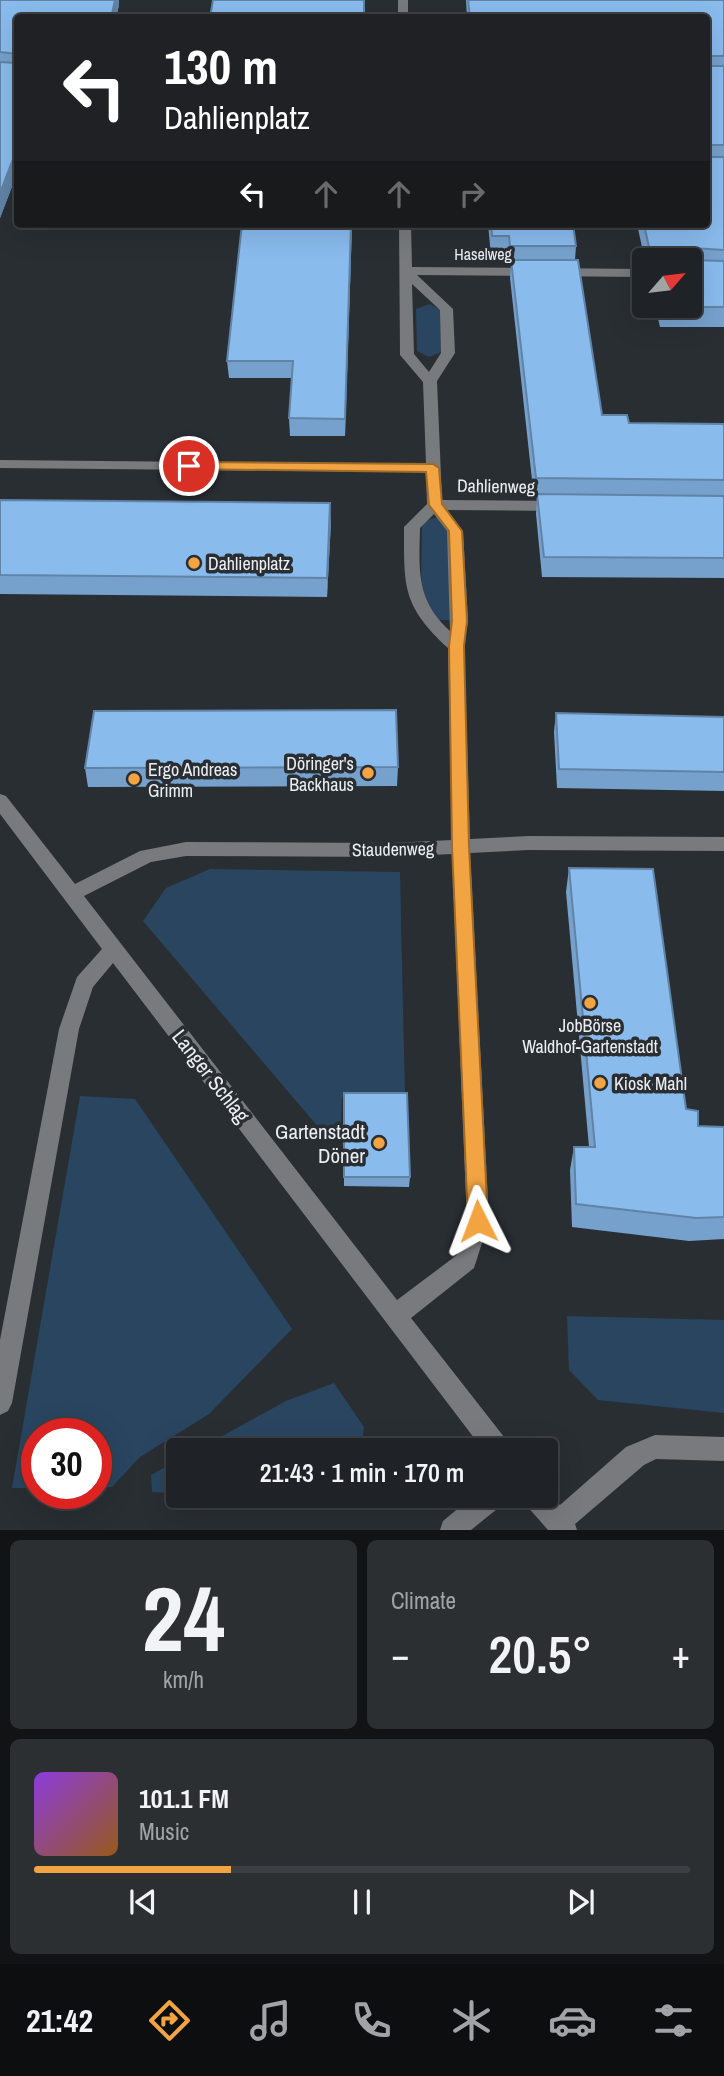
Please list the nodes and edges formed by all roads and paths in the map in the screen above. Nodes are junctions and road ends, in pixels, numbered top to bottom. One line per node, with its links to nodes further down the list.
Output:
1 (405, 228): 2 (street)
2 (406, 271): 3 (street, Haselweg); 4 (street); 4 (street)
3 (632, 273)
4 (430, 381): 6 (street)
5 (0, 464): 6 (street)
6 (433, 468): 7 (street)
7 (435, 505): 8 (street, Dahlienweg); 9 (street); 9 (street)
8 (573, 506)
9 (456, 646): 12 (street)
10 (0, 801): 13 (street, Langer Schlag)
11 (724, 844): 12 (street, Staudenweg)
12 (461, 846): 13 (street, Staudenweg); 15 (street)
13 (72, 894): 14 (street, Langer Schlag)
14 (113, 950): 15 (street, Langer Schlag); 16 (street)
15 (396, 1315): 17 (street, Langer Schlag)
16 (0, 1403)
17 (489, 1438)
18 (724, 1449): 21 (street)
19 (479, 1508): 22 (street)
20 (545, 1508): 21 (street)
21 (561, 1526)
22 (452, 1530)

